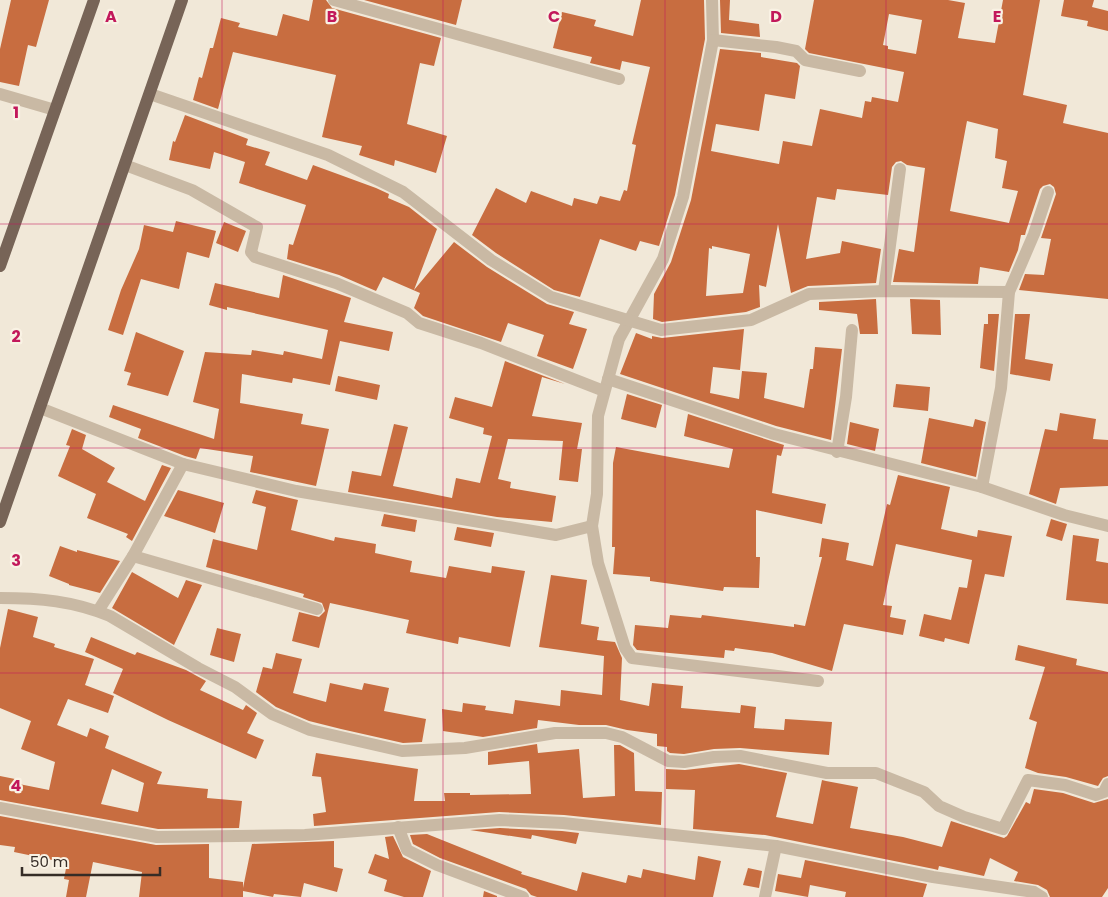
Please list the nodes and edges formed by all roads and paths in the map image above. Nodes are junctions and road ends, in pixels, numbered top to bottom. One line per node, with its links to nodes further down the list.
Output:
1 (94, 0): 10 (main road)
2 (182, 0): 9 (main road)
3 (334, 0): 7 (street)
4 (712, 0): 5 (street)
5 (713, 40): 6 (street); 17 (street)
6 (860, 71)
7 (619, 78)
8 (0, 94): 10 (street)
9 (150, 94): 11 (main road); 17 (street)
10 (55, 110): 14 (main road)
11 (125, 165): 19 (street); 20 (main road)
12 (900, 169): 15 (street)
13 (1048, 192): 16 (street)
14 (0, 266)
15 (884, 291): 16 (street); 17 (street)
16 (1009, 292): 23 (street)
17 (630, 319): 19 (street)
18 (852, 330): 21 (street)
19 (606, 385): 21 (street); 25 (street)
20 (40, 408): 22 (street); 24 (main road)
21 (836, 452): 23 (street)
22 (183, 464): 25 (street); 27 (street)
23 (982, 487): 26 (street)
24 (0, 522)
25 (592, 526): 31 (street)
26 (1108, 526)
27 (133, 556): 29 (street); 30 (street)
28 (0, 598): 30 (street)
29 (317, 609)
30 (98, 611): 32 (street)
31 (818, 681)
32 (1108, 784)
33 (0, 808): 34 (street)
34 (398, 827): 35 (street); 36 (street)
35 (776, 846): 37 (street); 38 (street)
36 (523, 897)
37 (765, 897)
38 (1042, 897)

